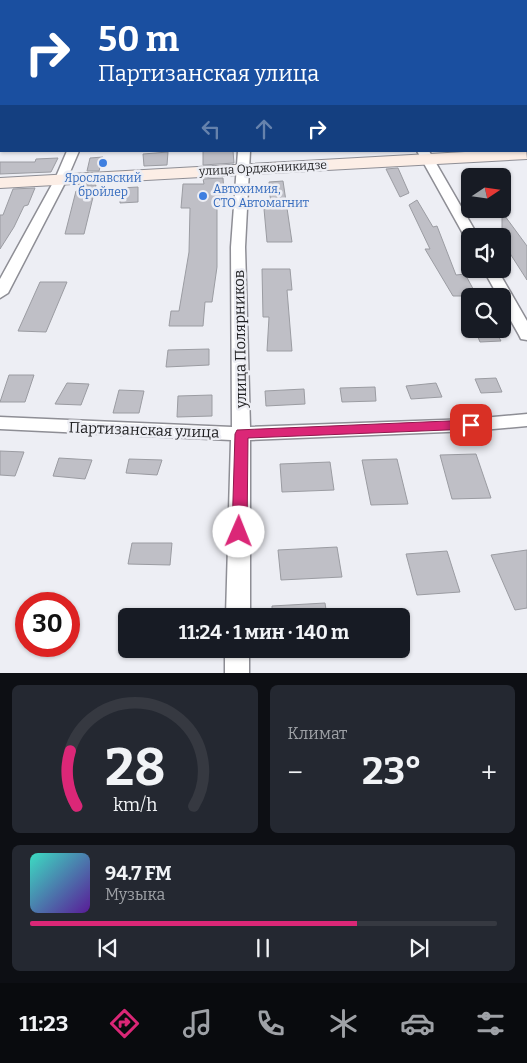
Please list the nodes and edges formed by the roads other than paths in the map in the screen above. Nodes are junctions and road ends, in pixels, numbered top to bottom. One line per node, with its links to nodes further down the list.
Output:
1 (73, 152): 6 (street)
2 (244, 152): 5 (street, улица Полярников)
3 (527, 154): 4 (main road, улица Орджоникидзе)
4 (425, 156): 5 (main road, улица Орджоникидзе); 8 (street)
5 (244, 169): 6 (main road, улица Орджоникидзе); 14 (street, улица Полярников)
6 (61, 179): 7 (main road, улица Орджоникидзе); 10 (street)
7 (0, 183)
8 (466, 228)
9 (495, 278): 11 (street)
10 (0, 293)
11 (527, 335)
12 (527, 420): 14 (street, Партизанская улица)
13 (0, 423): 14 (street, Партизанская улица)
14 (241, 434): 15 (street, улица Полярников)
15 (238, 608)
16 (237, 658): 17 (street)
17 (237, 673)

